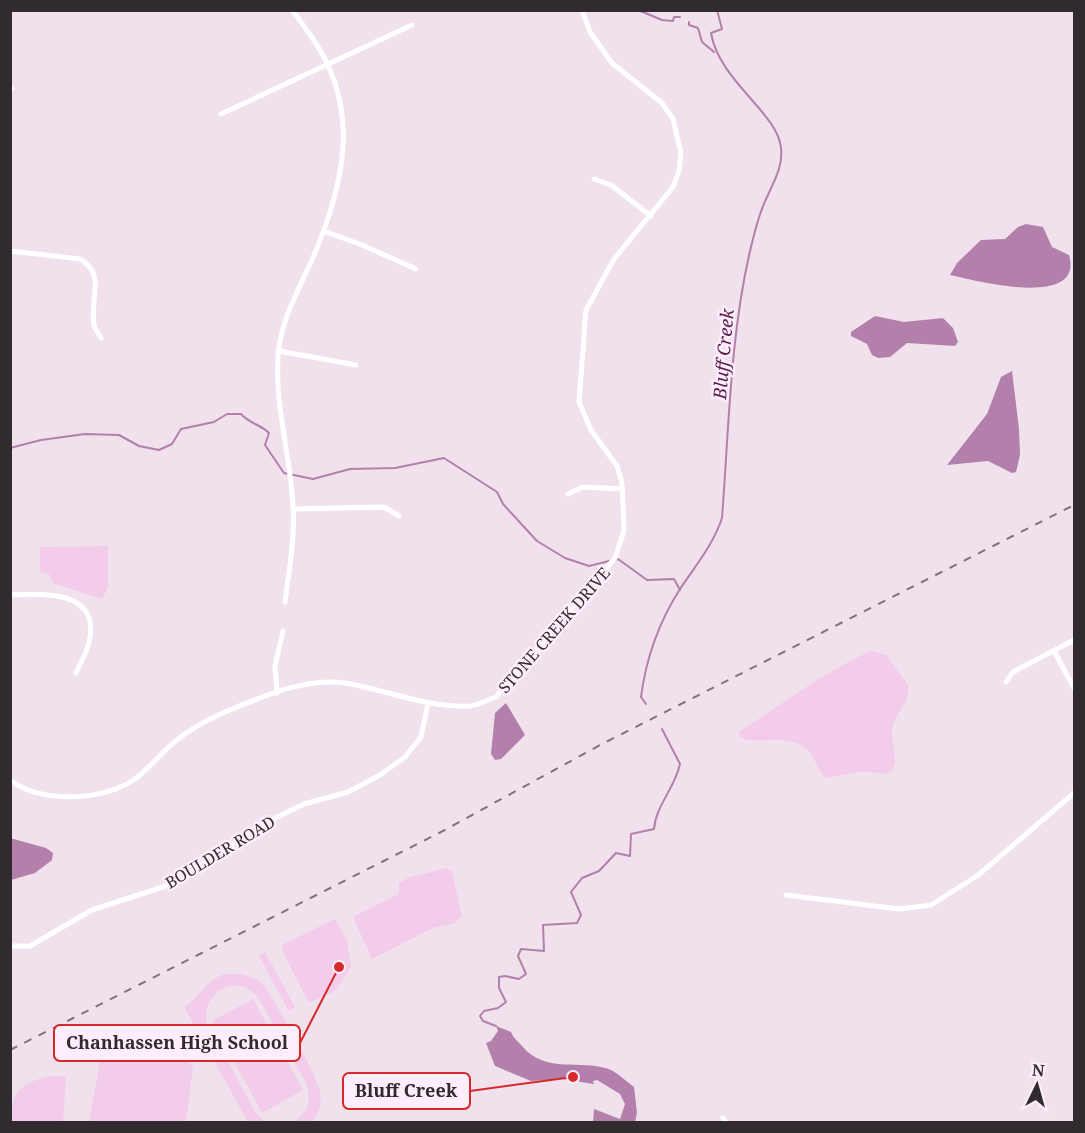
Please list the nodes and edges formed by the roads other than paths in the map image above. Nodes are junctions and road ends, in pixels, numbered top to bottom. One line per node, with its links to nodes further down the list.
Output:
1 (291, 10): 4 (street)
2 (582, 10): 7 (street, STONE CREEK DRIVE)
3 (412, 25): 4 (street)
4 (327, 63): 5 (street); 8 (street)
5 (221, 114)
6 (594, 179): 7 (street)
7 (651, 216): 14 (street, STONE CREEK DRIVE)
8 (324, 231): 10 (street); 12 (street)
9 (10, 251): 11 (street)
10 (416, 269)
11 (101, 338)
12 (279, 351): 13 (street); 16 (street)
13 (356, 365)
14 (623, 489): 15 (street); 27 (street, STONE CREEK DRIVE)
15 (568, 494)
16 (293, 509): 17 (street); 19 (street)
17 (399, 516)
18 (10, 595): 23 (street)
19 (285, 602)
20 (283, 631): 26 (street)
21 (1074, 640): 22 (street)
22 (1054, 651): 24 (street); 25 (street)
23 (76, 673)
24 (1006, 682)
25 (1074, 688)
26 (277, 693): 27 (street, STONE CREEK DRIVE); 28 (street, STONE CREEK DRIVE)
27 (428, 703): 31 (street, BOULDER ROAD)
28 (10, 780)
29 (1074, 793): 30 (street)
30 (786, 895)
31 (10, 945)

